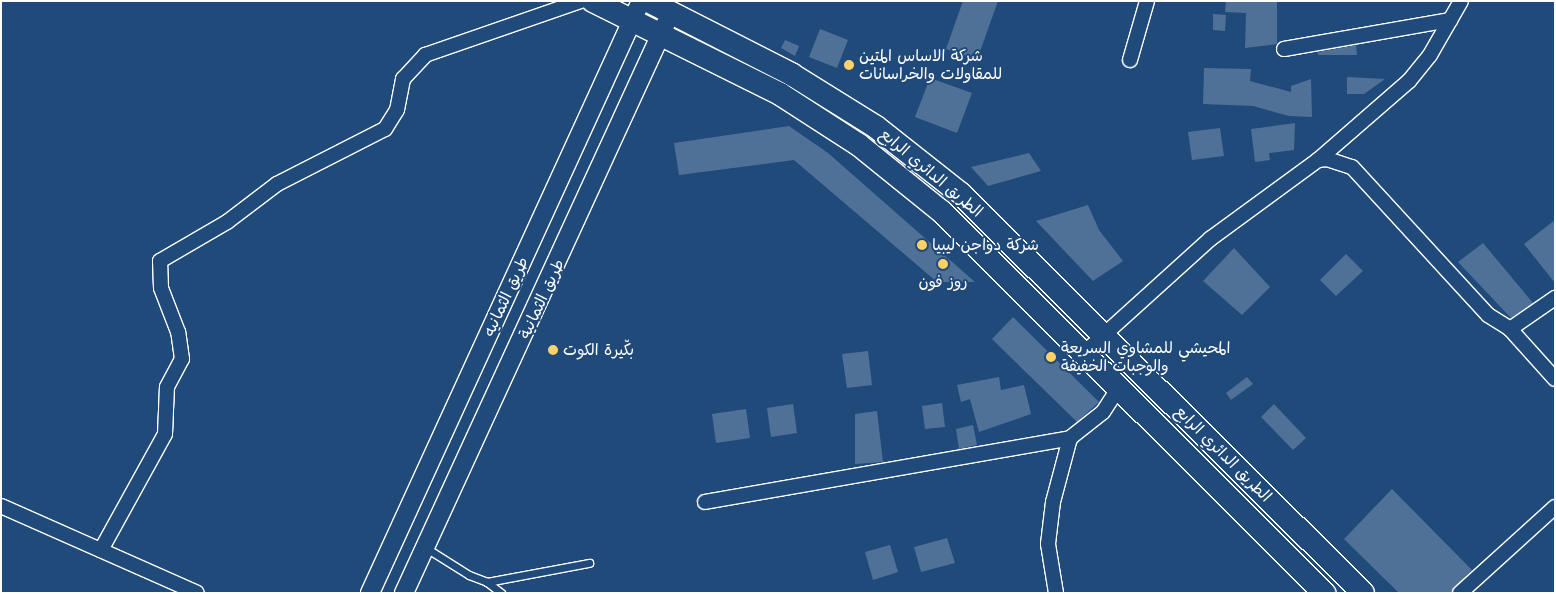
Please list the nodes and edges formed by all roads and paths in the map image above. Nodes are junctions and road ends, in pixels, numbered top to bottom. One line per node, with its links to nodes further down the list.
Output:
1 (582, 1): 24 (street)
2 (592, 1): 7 (main road, الطريق الدائري الرابع)
3 (648, 1): 6 (main road, الطريق الدائري الرابع)
4 (1147, 1): 11 (street)
5 (1461, 1): 8 (street)
6 (672, 7): 9 (street, طريق الثمانية); 15 (main road, الطريق الدائري الرابع)
7 (636, 11): 9 (main road, الطريق الدائري الرابع); 28 (street, طريق الثمانيه)
8 (1452, 20): 10 (street); 12 (street)
9 (661, 34): 16 (main road, الطريق الدائري الرابع); 23 (street, طريق الثمانية)
10 (1284, 50)
11 (1130, 60)
12 (1318, 160): 14 (street); 15 (street)
13 (1555, 298): 14 (street)
14 (1510, 329): 17 (street)
15 (1103, 334): 16 (street); 33 (main road, الطريق الدائري الرابع)
16 (1084, 352): 18 (main road, الطريق الدائري الرابع)
17 (1555, 379)
18 (1118, 387): 19 (street); 32 (main road, الطريق الدائري الرابع)
19 (1070, 438): 20 (street); 31 (street)
20 (706, 502)
21 (1, 506): 24 (street)
22 (1555, 507): 34 (street)
23 (426, 548): 26 (lane); 29 (street, طريق الثمانية)
24 (101, 550): 27 (street)
25 (589, 563): 26 (lane)
26 (487, 582): 30 (lane)
27 (197, 593)
28 (370, 593)
29 (404, 593)
30 (501, 593)
31 (1056, 593)
32 (1324, 593)
33 (1364, 593)
34 (1460, 593)

